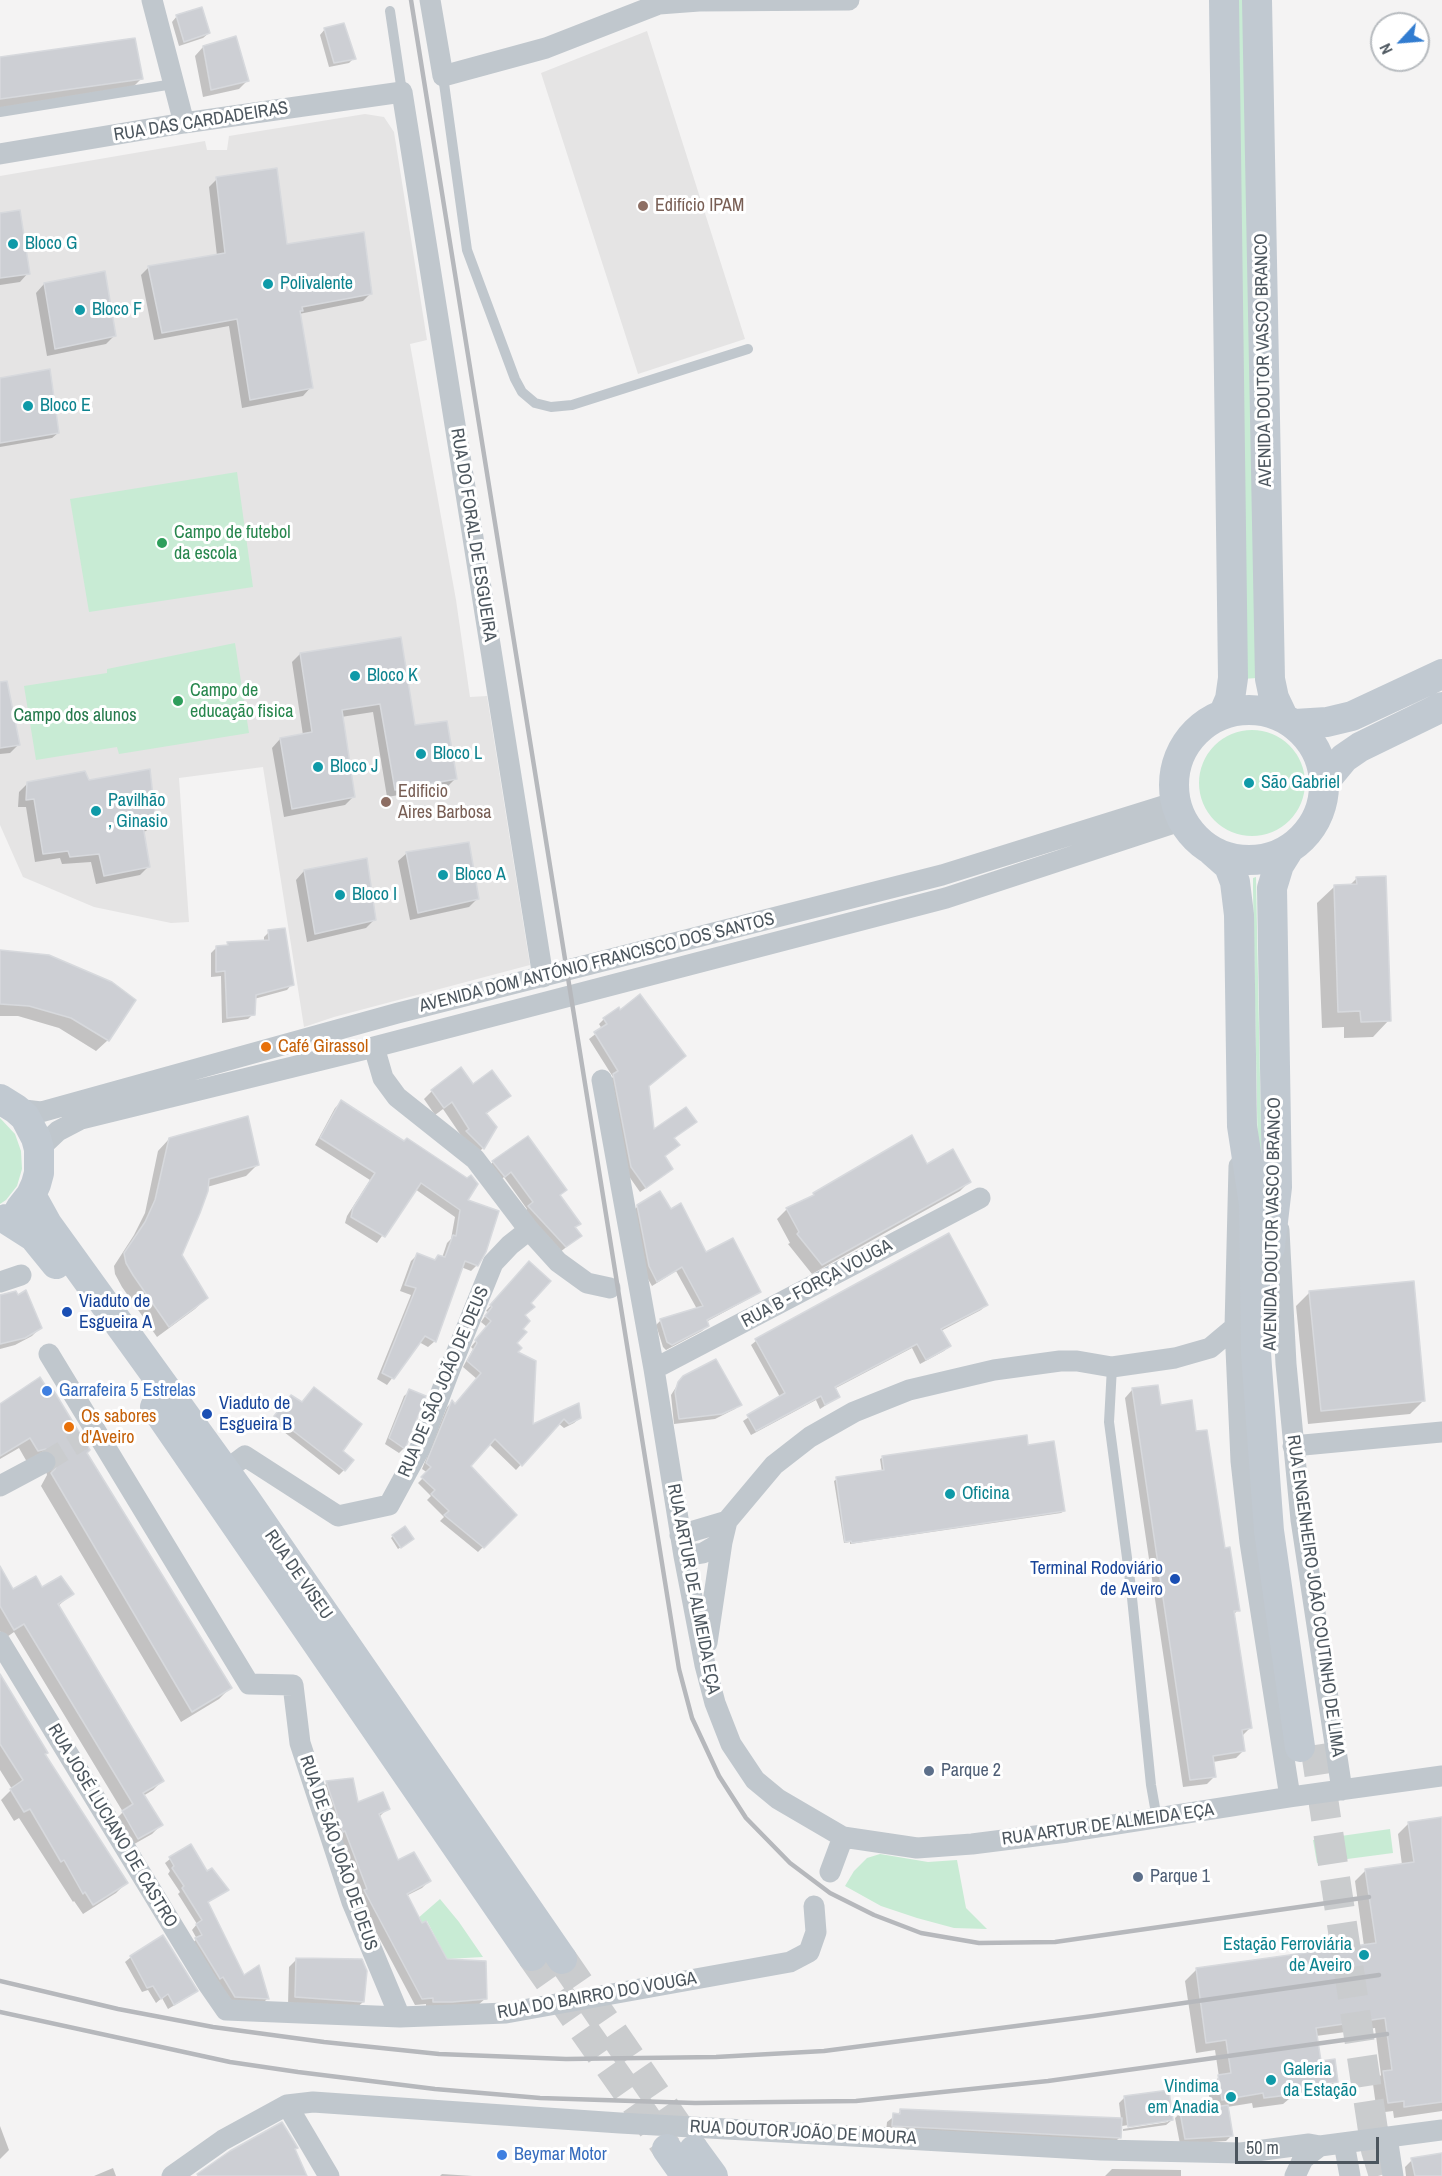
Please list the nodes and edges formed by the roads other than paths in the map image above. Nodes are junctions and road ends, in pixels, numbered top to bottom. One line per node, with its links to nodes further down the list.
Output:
1 (152, 0): 8 (street)
2 (430, 0): 7 (street)
3 (849, 0): 7 (street)
4 (1224, 0): 16 (main road, AVENIDA DOUTOR VASCO BRANCO)
5 (1257, 0): 17 (main road, AVENIDA DOUTOR VASCO BRANCO)
6 (390, 10): 9 (lane)
7 (443, 76): 13 (lane)
8 (173, 84): 10 (lane); 11 (street)
9 (402, 92): 11 (street, RUA DAS CARDADEIRAS); 22 (street, RUA DO FORAL DE ESGUEIRA)
10 (0, 112)
11 (184, 123): 12 (street, RUA DAS CARDADEIRAS)
12 (0, 154)
13 (748, 349)
14 (1442, 674): 17 (main road)
15 (1442, 707): 18 (main road)
16 (1224, 714): 17 (main road); 19 (main road)
17 (1289, 721): 18 (main road)
18 (1325, 781): 20 (main road)
19 (1180, 811): 21 (main road); 22 (street, AVENIDA DOM ANTÓNIO FRANCISCO DOS SANTOS); 23 (street, AVENIDA DOM ANTÓNIO FRANCISCO DOS SANTOS)
20 (1289, 849): 21 (main road); 28 (main road, AVENIDA DOUTOR VASCO BRANCO)
21 (1212, 850): 26 (main road, AVENIDA DOUTOR VASCO BRANCO)
22 (543, 977): 25 (street, AVENIDA DOM ANTÓNIO FRANCISCO DOS SANTOS)
23 (374, 1047): 27 (street, AVENIDA DOM ANTÓNIO FRANCISCO DOS SANTOS); 32 (street)
24 (602, 1080): 39 (street, RUA ARTUR DE ALMEIDA EÇA)
25 (8, 1104): 27 (main road, RUA DE VISEU)
26 (1242, 1126): 28 (main road, AVENIDA DOUTOR VASCO BRANCO); 36 (street, AVENIDA DOUTOR VASCO BRANCO)
27 (39, 1149): 29 (main road, RUA DE VISEU)
28 (1277, 1187): 41 (street, RUA ENGENHEIRO JOÃO COUTINHO DE LIMA)
29 (31, 1194): 31 (main road, RUA DE VISEU); 43 (main road, RUA DE VISEU)
30 (980, 1198): 39 (street, RUA B - FORÇA VOUGA)
31 (3, 1220): 58 (main road, RUA DE VISEU)
32 (529, 1230): 35 (street); 43 (street, RUA DE SÃO JOÃO DE DEUS)
33 (21, 1275): 34 (street)
34 (0, 1282)
35 (610, 1288)
36 (1235, 1327): 38 (street); 53 (street, AVENIDA DOUTOR VASCO BRANCO)
37 (49, 1354): 61 (street, RUA DE SÃO JOÃO DE DEUS)
38 (1112, 1367): 45 (street); 54 (lane)
39 (654, 1369): 46 (street, RUA ARTUR DE ALMEIDA EÇA)
40 (1442, 1432): 41 (street)
41 (1293, 1446): 52 (street, RUA ENGENHEIRO JOÃO COUTINHO DE LIMA)
42 (45, 1462): 44 (street)
43 (225, 1471): 59 (main road, RUA DE VISEU)
44 (0, 1486)
45 (727, 1521): 46 (street); 47 (street)
46 (681, 1535): 48 (street, RUA ARTUR DE ALMEIDA EÇA)
47 (722, 1542): 48 (street); 50 (street)
48 (684, 1556): 50 (street, RUA ARTUR DE ALMEIDA EÇA)
49 (0, 1642): 60 (street, RUA JOSÉ LUCIANO DE CASTRO)
50 (705, 1665): 55 (street, RUA ARTUR DE ALMEIDA EÇA)
51 (1442, 1776): 52 (street, RUA ARTUR DE ALMEIDA EÇA)
52 (1342, 1790): 53 (street, RUA ARTUR DE ALMEIDA EÇA)
53 (1290, 1797): 54 (street, RUA ARTUR DE ALMEIDA EÇA)
54 (1157, 1819): 55 (street, RUA ARTUR DE ALMEIDA EÇA)
55 (843, 1837): 56 (street)
56 (830, 1872)
57 (814, 1906): 61 (street, RUA DO BAIRRO DO VOUGA)
58 (532, 1956)
59 (562, 1959)
60 (226, 2010): 61 (street, RUA DO BAIRRO DO VOUGA)
61 (400, 2017)
62 (286, 2105): 66 (street, RUA DOUTOR JOÃO DE MOURA); 68 (street); 69 (street)
63 (1442, 2130): 64 (street, RUA DOUTOR JOÃO DE MOURA)
64 (1387, 2137): 65 (street, RUA DOUTOR JOÃO DE MOURA); 73 (street)
65 (1344, 2143): 66 (street, RUA DOUTOR JOÃO DE MOURA); 72 (street)
66 (1320, 2146): 71 (street)
67 (682, 2158): 70 (main road)
68 (172, 2176)
69 (329, 2176)
70 (712, 2176)
71 (1295, 2176)
72 (1350, 2176)
73 (1393, 2176)

